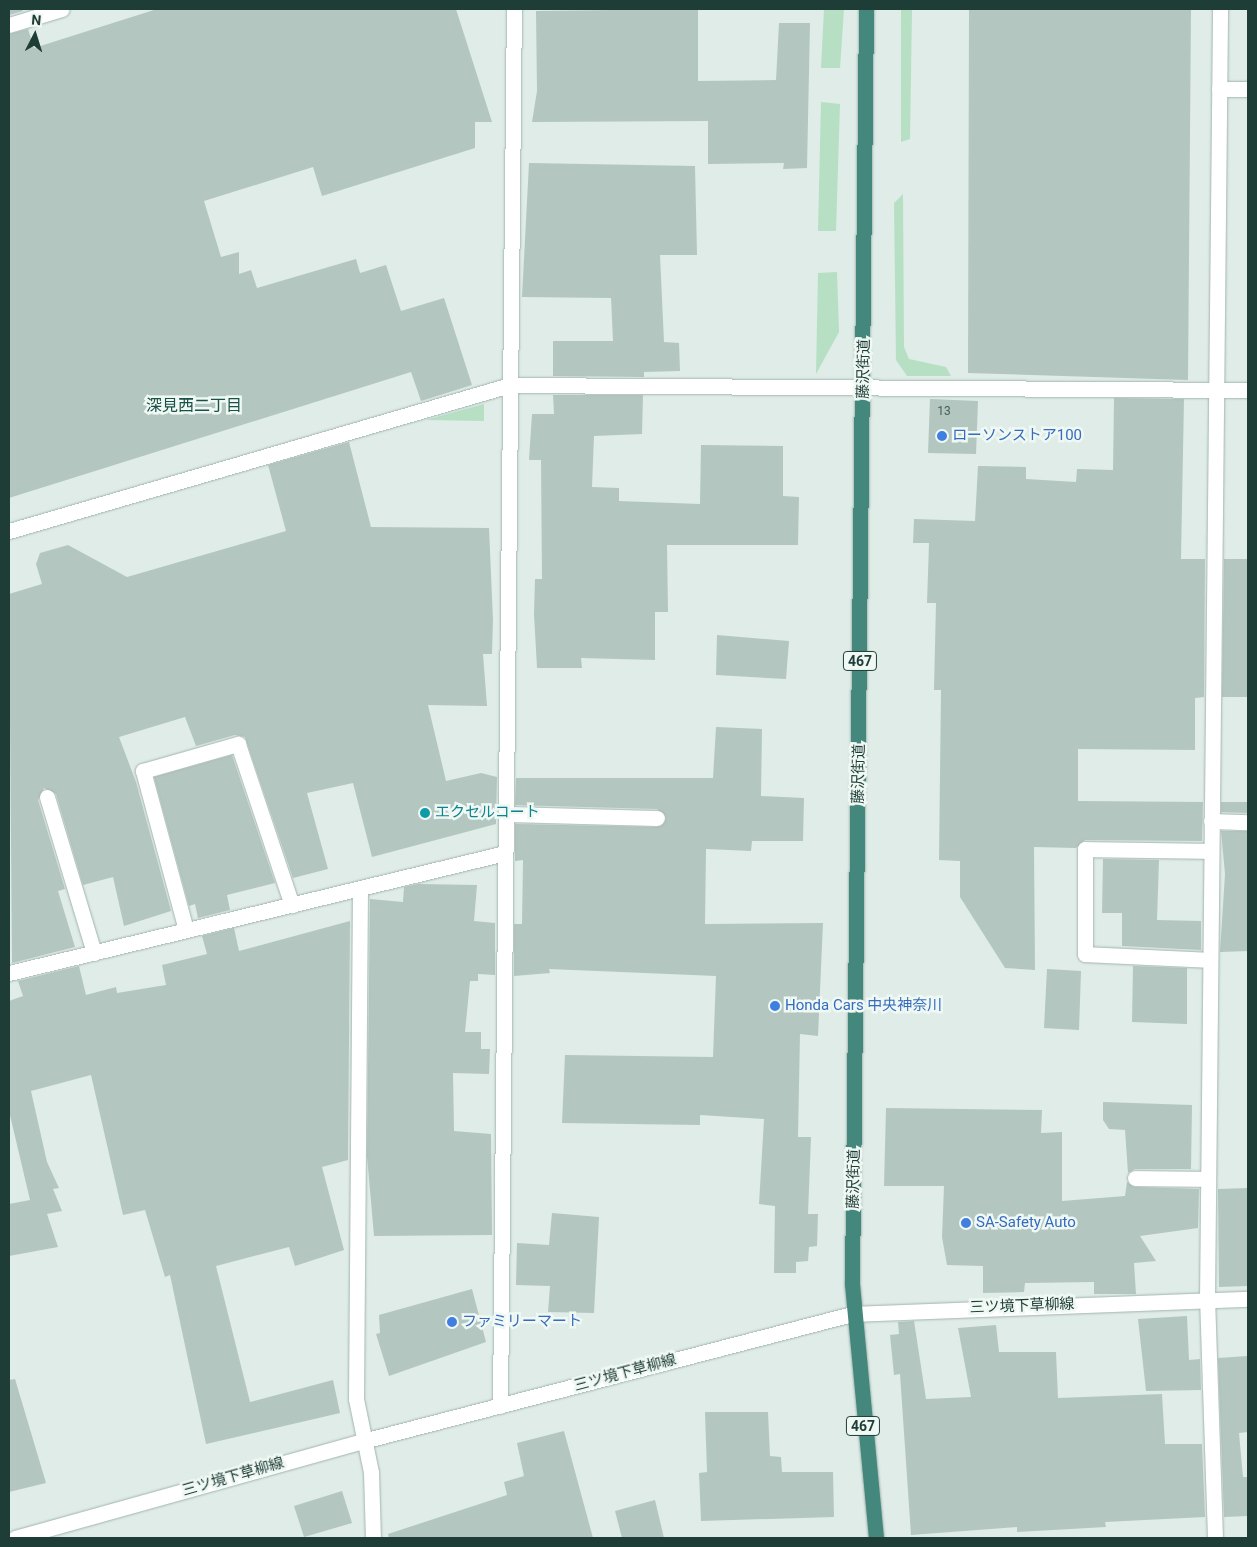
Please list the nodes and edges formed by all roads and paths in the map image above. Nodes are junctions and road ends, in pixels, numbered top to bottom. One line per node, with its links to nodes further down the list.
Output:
1 (62, 9): 5 (street)
2 (514, 9): 8 (street)
3 (866, 9): 9 (highway, 藤沢街道 / 467)
4 (1220, 9): 6 (street)
5 (9, 25)
6 (1219, 89): 7 (street); 10 (street)
7 (1248, 89)
8 (510, 385): 9 (street); 12 (street); 14 (street)
9 (864, 387): 10 (street); 30 (highway, 藤沢街道 / 467)
10 (1216, 390): 11 (street); 16 (street)
11 (1248, 390)
12 (9, 530)
13 (47, 796): 23 (street)
14 (506, 814): 15 (street); 19 (street)
15 (657, 818)
16 (1211, 821): 17 (street); 18 (street)
17 (1248, 822)
18 (1211, 851): 24 (street); 24 (street)
19 (505, 853): 20 (street); 31 (street)
20 (360, 889): 21 (street); 32 (street)
21 (292, 905): 22 (street); 22 (street)
22 (186, 930): 23 (street)
23 (94, 953): 25 (street)
24 (1210, 960): 27 (street)
25 (9, 973)
26 (1134, 1178): 27 (street)
27 (1208, 1179): 29 (street)
28 (1248, 1299): 29 (street, 三ツ境下草柳線)
29 (1207, 1300): 30 (street, 三ツ境下草柳線); 36 (street)
30 (852, 1314): 31 (street, 三ツ境下草柳線); 35 (highway, 藤沢街道 / 467)
31 (500, 1406): 32 (street, 三ツ境下草柳線)
32 (363, 1441): 33 (street, 三ツ境下草柳線); 34 (street)
33 (15, 1538)
34 (372, 1538)
35 (876, 1538)
36 (1215, 1538)

